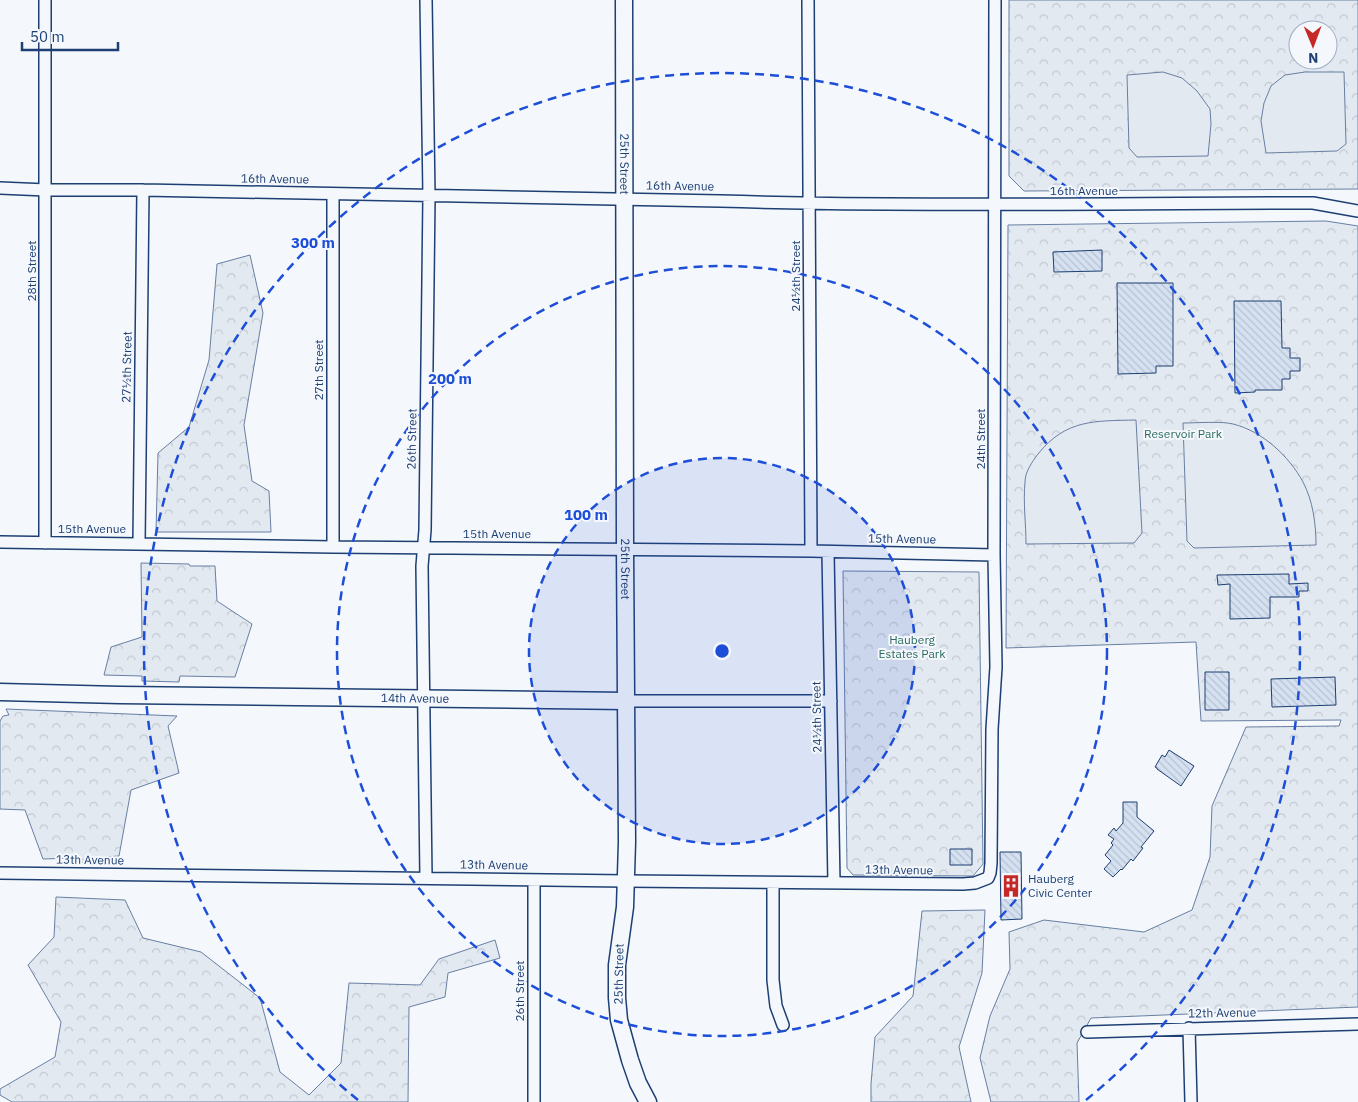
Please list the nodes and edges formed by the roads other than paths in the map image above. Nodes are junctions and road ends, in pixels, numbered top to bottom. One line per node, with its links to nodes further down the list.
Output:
1 (45, 0): 7 (street, 28th Street)
2 (426, 0): 10 (street, 26th Street)
3 (624, 0): 11 (street, 25th Street)
4 (808, 0): 12 (street, 24½th Street)
5 (995, 0): 13 (street, 24th Street)
6 (0, 188): 7 (street, 16th Avenue)
7 (46, 190): 8 (street, 16th Avenue); 16 (street, 28th Street)
8 (143, 190): 9 (street, 16th Avenue); 17 (street, 27½th Street)
9 (333, 194): 10 (street, 16th Avenue); 18 (street, 27th Street)
10 (428, 196): 11 (street, 16th Avenue); 19 (street, 26th Street)
11 (624, 199): 12 (street, 16th Avenue); 20 (street, 25th Street)
12 (810, 204): 13 (street, 16th Avenue); 21 (street, 24½th Street)
13 (995, 205): 14 (street, 16th Avenue); 23 (street, 24th Street)
14 (1358, 210)
15 (0, 542): 16 (street, 15th Avenue)
16 (45, 543): 17 (street, 15th Avenue)
17 (138, 543): 18 (street, 15th Avenue)
18 (333, 547): 19 (street, 15th Avenue)
19 (424, 548): 20 (street, 15th Avenue); 25 (street, 26th Street)
20 (625, 549): 21 (street, 15th Avenue); 27 (street, 25th Street)
21 (811, 551): 22 (street, 15th Avenue)
22 (828, 552): 23 (street, 15th Avenue); 26 (street, 24½th Street)
23 (994, 555): 30 (street, 24th Street)
24 (0, 692): 25 (street, 14th Avenue)
25 (424, 699): 27 (street, 14th Avenue); 29 (street, 26th Street)
26 (831, 700): 27 (street, 14th Avenue); 33 (street, 24½th Street)
27 (627, 701): 32 (street, 25th Street)
28 (0, 873): 29 (street, 13th Avenue)
29 (426, 878): 31 (street, 13th Avenue)
30 (988, 878): 33 (street, 13th Avenue)
31 (534, 880): 32 (street, 13th Avenue); 39 (street, 26th Street)
32 (626, 881): 34 (street, 13th Avenue); 40 (street, 25th Street)
33 (834, 882): 34 (street, 13th Avenue)
34 (773, 883): 36 (street)
35 (1358, 1024): 37 (street, 12th Avenue)
36 (783, 1025)
37 (1189, 1028): 38 (street, 12th Avenue); 41 (street)
38 (1087, 1032)
39 (534, 1102)
40 (648, 1102)
41 (1191, 1102)

